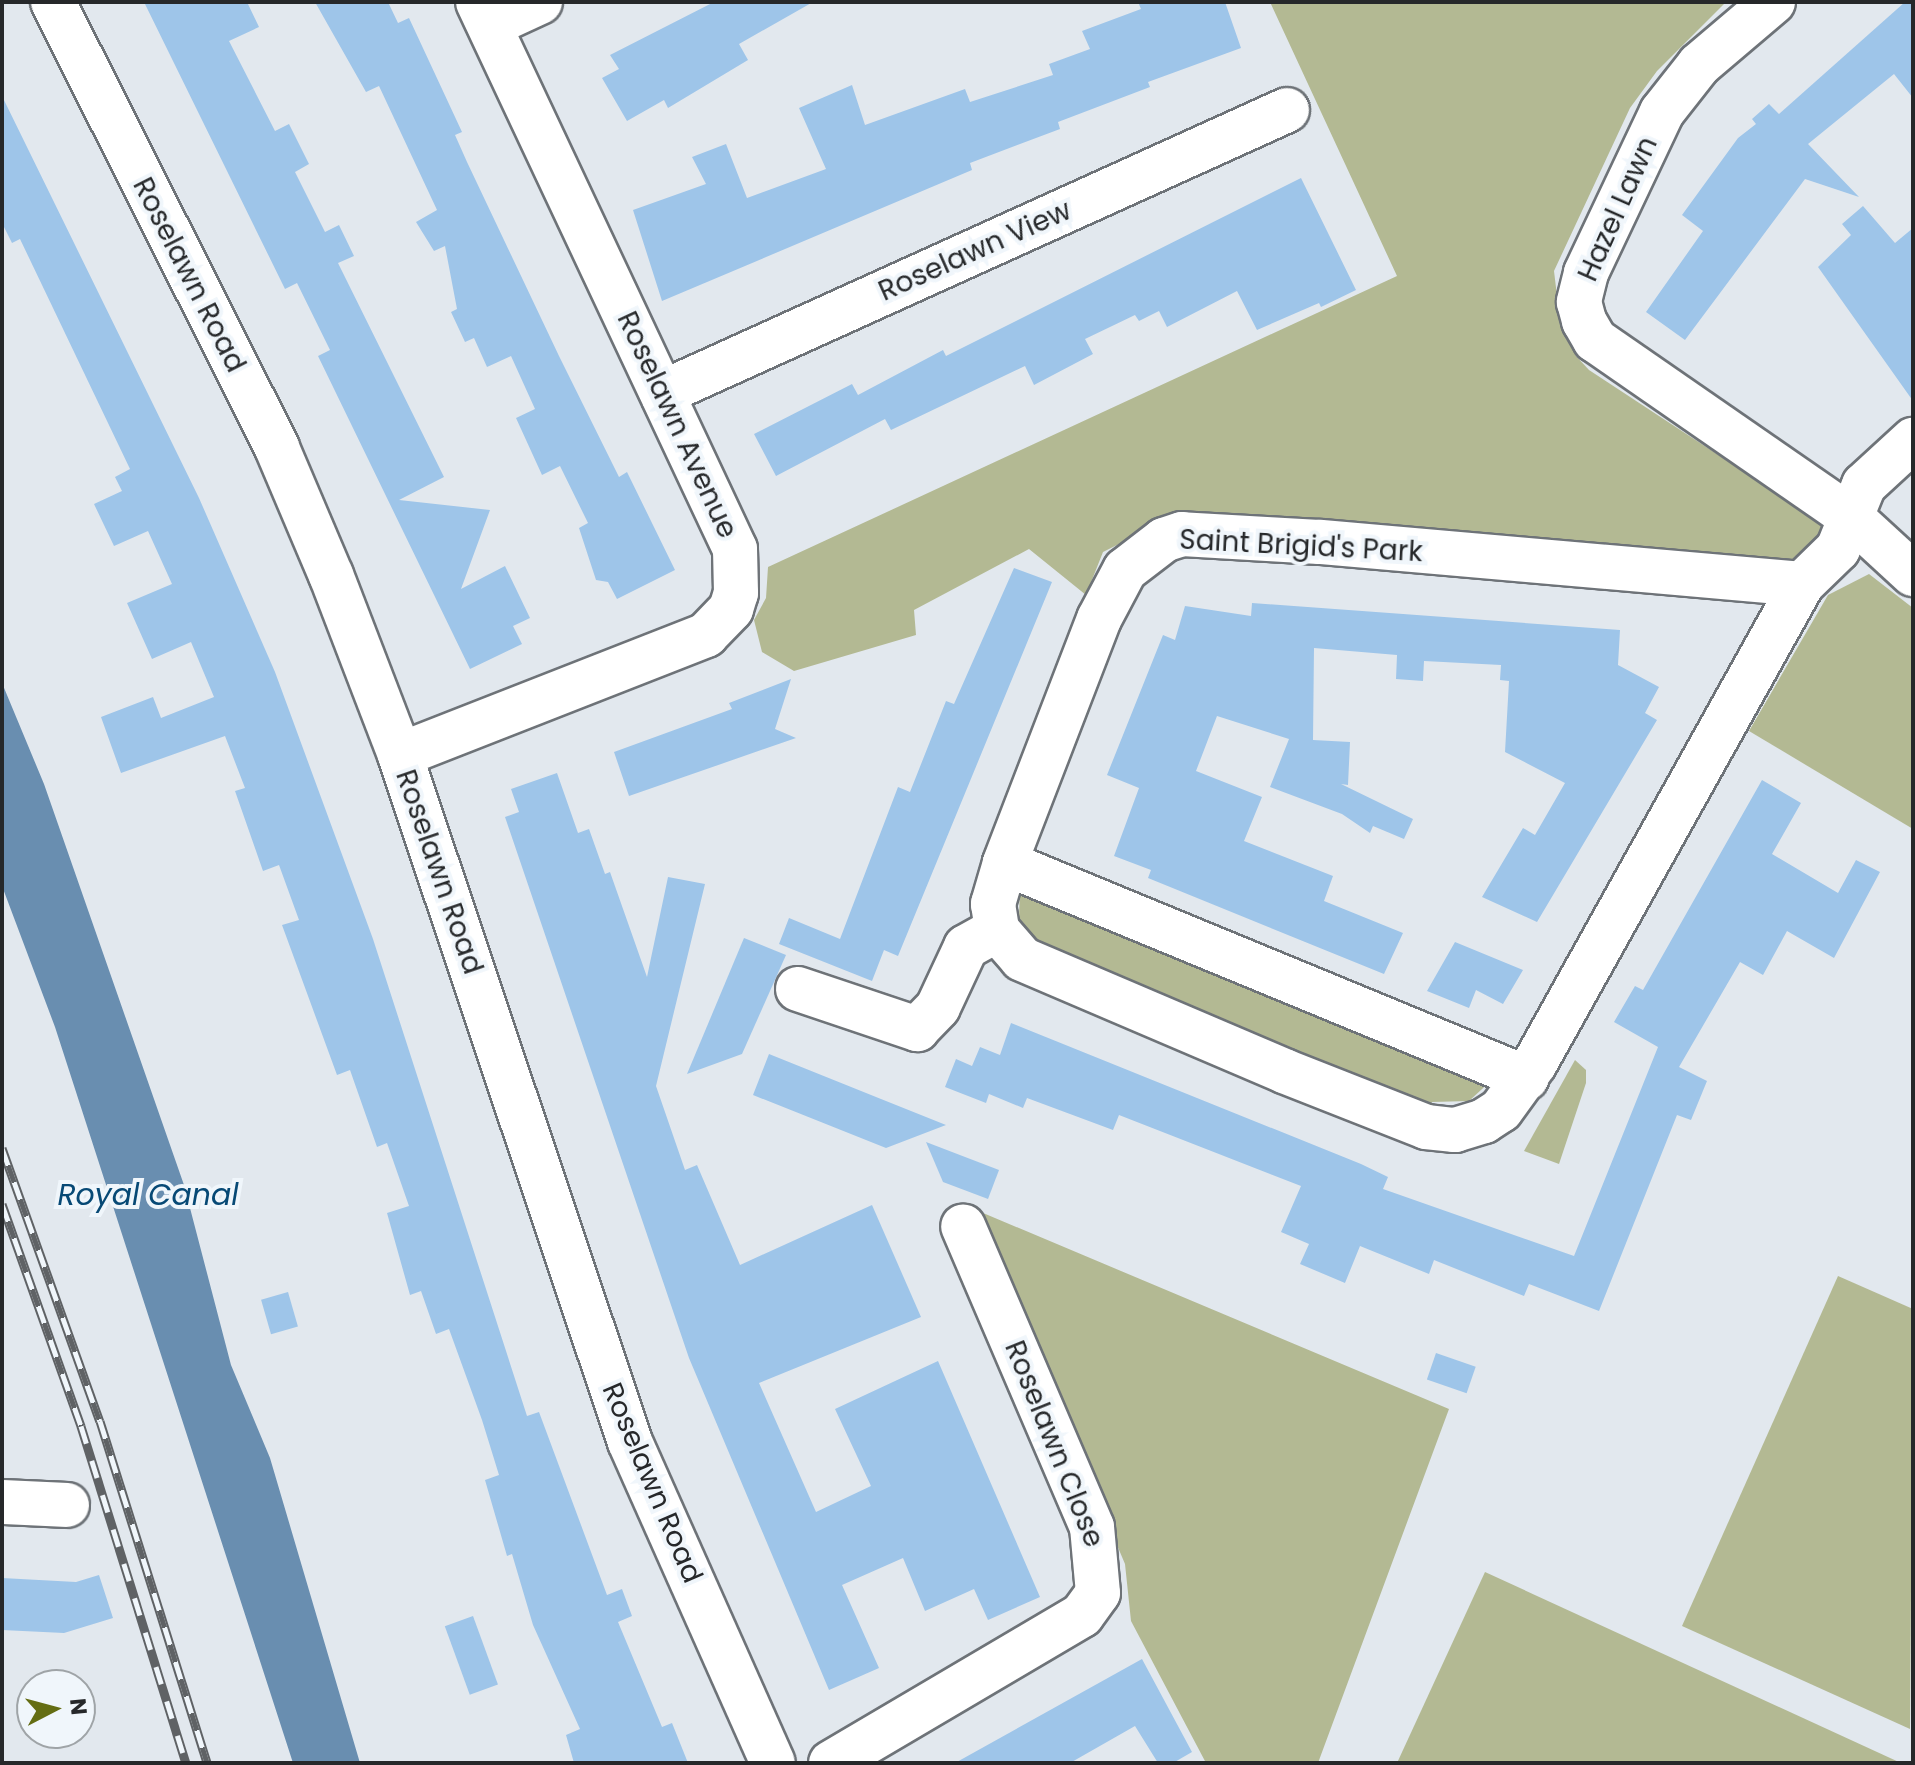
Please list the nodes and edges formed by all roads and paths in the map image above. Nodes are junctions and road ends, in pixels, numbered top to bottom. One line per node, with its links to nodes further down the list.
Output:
1 (53, 2): 11 (street, Roselawn Road)
2 (540, 2): 4 (street)
3 (1773, 2): 8 (street, Hazel Lawn)
4 (484, 13): 6 (street, Roselawn Avenue)
5 (1287, 110): 6 (street, Roselawn View)
6 (662, 393): 11 (street, Roselawn Avenue)
7 (1913, 440): 8 (street)
8 (1852, 518): 9 (street, Hazel Lawn); 10 (street)
9 (1913, 574)
10 (1802, 584): 12 (street, Saint Brigid's Park); 15 (street)
11 (400, 755): 19 (street, Roselawn Road)
12 (1005, 863): 13 (street, Saint Brigid's Park); 15 (street)
13 (997, 930): 14 (street); 15 (street)
14 (798, 989)
15 (1526, 1078)
16 (963, 1226): 20 (street, Roselawn Close)
17 (2, 1502): 18 (street)
18 (67, 1505)
19 (773, 1763)
20 (831, 1763)

